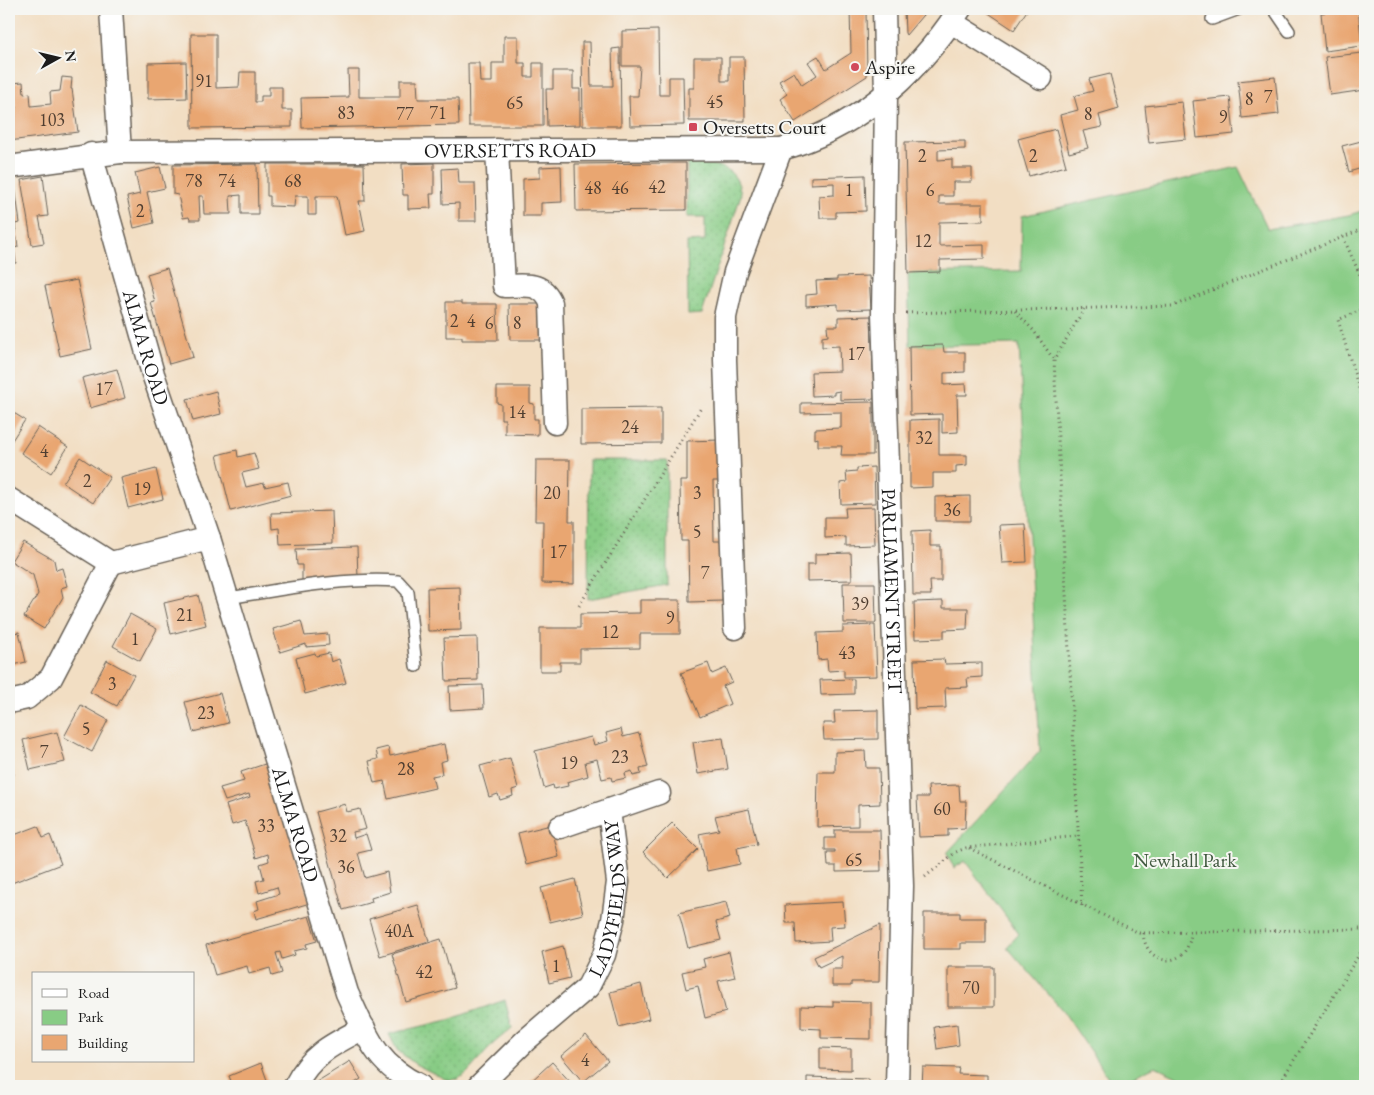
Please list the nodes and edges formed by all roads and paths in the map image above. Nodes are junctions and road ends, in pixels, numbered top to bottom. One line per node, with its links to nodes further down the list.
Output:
1 (111, 9): 12 (street)
2 (884, 9): 9 (street, PARLIAMENT STREET)
3 (1239, 9): 6 (lane)
4 (1274, 9): 7 (lane)
5 (955, 15): 8 (street); 9 (street, OVERSETTS ROAD)
6 (1212, 19)
7 (1289, 31)
8 (1041, 78)
9 (886, 96): 10 (street, OVERSETTS ROAD); 21 (street, PARLIAMENT STREET)
10 (781, 149): 11 (street, OVERSETTS ROAD); 31 (street)
11 (497, 150): 12 (street, OVERSETTS ROAD); 25 (street)
12 (120, 152): 13 (street, OVERSETTS ROAD)
13 (91, 154): 14 (street, OVERSETTS ROAD); 27 (street, ALMA ROAD)
14 (9, 167)
15 (1365, 228): 16 (path)
16 (1343, 237): 17 (path); 19 (path)
17 (1365, 286)
18 (1365, 308): 24 (path)
19 (1084, 309): 20 (path); 22 (path)
20 (1014, 311): 21 (path); 22 (path)
21 (883, 313): 39 (street, PARLIAMENT STREET)
22 (1054, 360): 37 (path)
23 (704, 403): 30 (path)
24 (1365, 408)
25 (555, 423)
26 (9, 499): 28 (street)
27 (209, 538): 28 (street); 29 (street, ALMA ROAD)
28 (112, 563): 33 (street)
29 (227, 598): 32 (lane); 45 (street, ALMA ROAD)
30 (579, 606)
31 (735, 628)
32 (416, 666)
33 (9, 702)
34 (658, 793): 35 (street, LADYFIELDS WAY)
35 (609, 810): 36 (street, LADYFIELDS WAY); 48 (street, LADYFIELDS WAY)
36 (560, 826)
37 (1078, 836): 38 (path); 40 (path)
38 (970, 848): 39 (path); 40 (path)
39 (902, 886): 49 (street, PARLIAMENT STREET)
40 (1082, 906): 42 (path)
41 (1365, 929): 43 (path)
42 (1143, 933): 43 (path); 43 (path)
43 (1191, 933)
44 (1365, 944): 50 (path)
45 (364, 1028): 46 (street); 47 (street, ALMA ROAD)
46 (296, 1086)
47 (420, 1086)
48 (479, 1086)
49 (897, 1086)
50 (1278, 1086)

